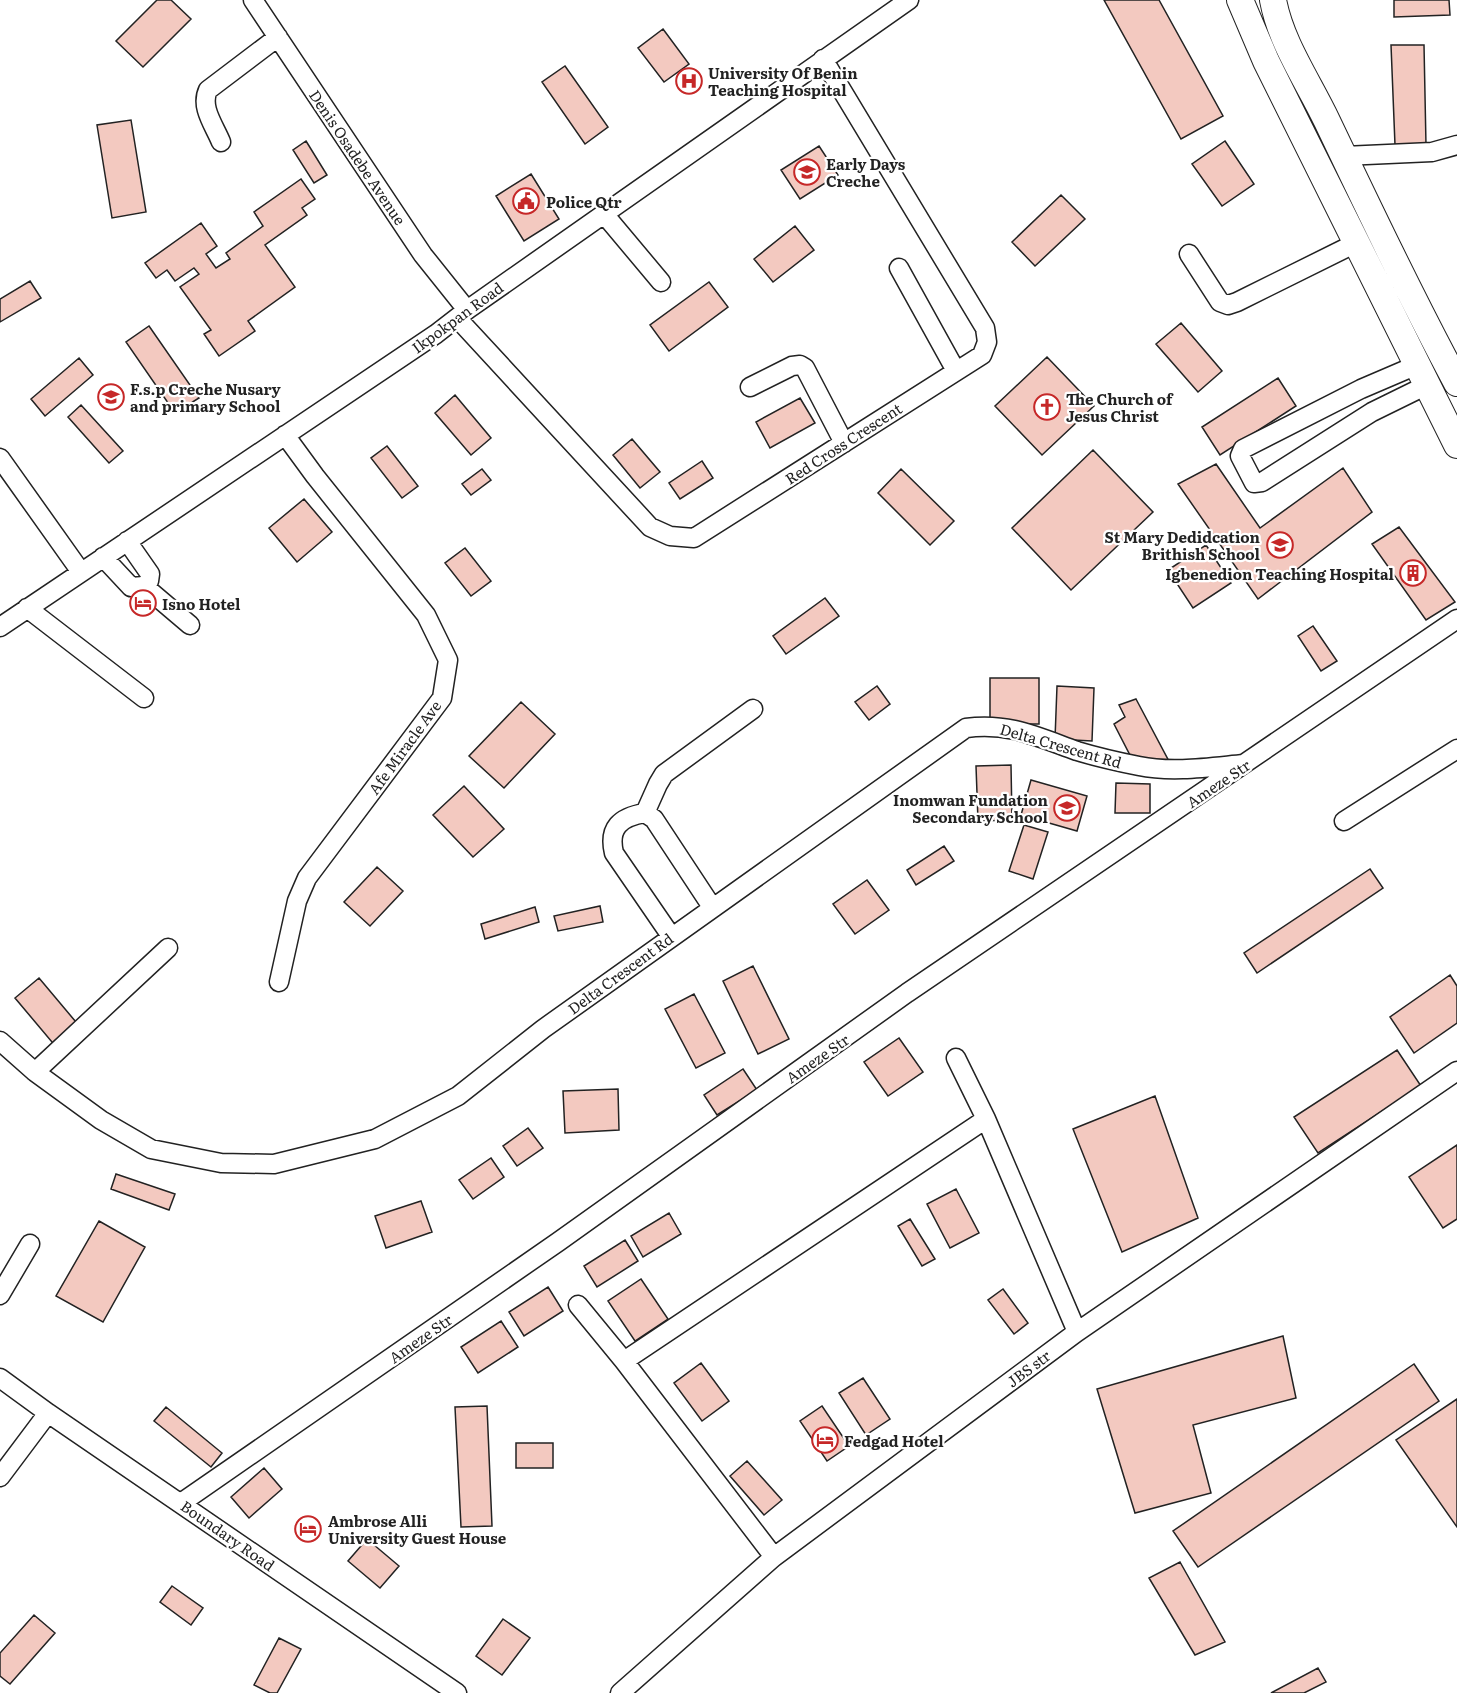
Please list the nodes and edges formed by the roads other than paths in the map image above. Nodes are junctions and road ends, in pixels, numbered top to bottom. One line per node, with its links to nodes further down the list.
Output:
1 (254, 0): 5 (street, Denis Osadebe Avenue)
2 (1240, 0): 11 (highway)
3 (1273, 0): 9 (highway)
4 (898, 3): 6 (street, Ikpokpan Road)
5 (278, 37): 7 (street); 15 (street, Denis Osadebe Avenue)
6 (823, 59): 10 (street, Ikpokpan Road); 16 (street, Red Cross Crescent)
7 (221, 142)
8 (1457, 145): 9 (street)
9 (1344, 156): 18 (highway)
10 (604, 214): 14 (street); 15 (street, Ikpokpan Road)
11 (1356, 243): 12 (street); 17 (highway)
12 (1190, 254)
13 (899, 268): 16 (street)
14 (661, 282)
15 (462, 314): 20 (street, Ikpokpan Road); 21 (street, Red Cross Crescent)
16 (956, 371): 21 (street, Red Cross Crescent)
17 (1422, 375): 17 (street); 22 (highway)
18 (1457, 383)
19 (750, 387): 21 (street)
20 (285, 435): 24 (street, Ikpokpan Road); 41 (street, Afe Miracle Ave)
21 (844, 443)
22 (1457, 445)
23 (0, 458): 26 (street)
24 (127, 541): 25 (street, Ikpokpan Road); 27 (street)
25 (103, 557): 26 (street, Ikpokpan Road); 27 (street)
26 (81, 572): 28 (street, Ikpokpan Road)
27 (144, 586): 30 (street)
28 (27, 608): 31 (street, Ikpokpan Road); 32 (street)
29 (1457, 620): 35 (street, Ameze Str)
30 (190, 625)
31 (0, 627)
32 (144, 698)
33 (753, 709): 36 (street)
34 (1457, 749): 37 (street)
35 (1246, 764): 38 (street, Delta Crescent Rd); 55 (street, Ameze Str)
36 (649, 816): 38 (street); 39 (street)
37 (1344, 822)
38 (712, 907): 39 (street, Delta Crescent Rd)
39 (672, 936): 45 (street, Delta Crescent Rd)
40 (168, 948): 45 (street)
41 (279, 982)
42 (0, 1041): 45 (street, Delta Crescent Rd)
43 (956, 1058): 46 (street)
44 (1457, 1071): 50 (street, JBS str)
45 (35, 1072)
46 (986, 1119): 50 (street); 51 (street)
47 (30, 1244): 48 (street)
48 (0, 1295)
49 (578, 1305): 51 (street)
50 (1077, 1332): 56 (street, JBS str)
51 (624, 1360): 56 (street)
52 (0, 1378): 53 (street, Boundary Road)
53 (48, 1413): 54 (street); 55 (street, Boundary Road)
54 (0, 1477)
55 (181, 1503): 57 (street, Boundary Road)
56 (774, 1557): 58 (street, JBS str)
57 (457, 1693)
58 (620, 1693)

